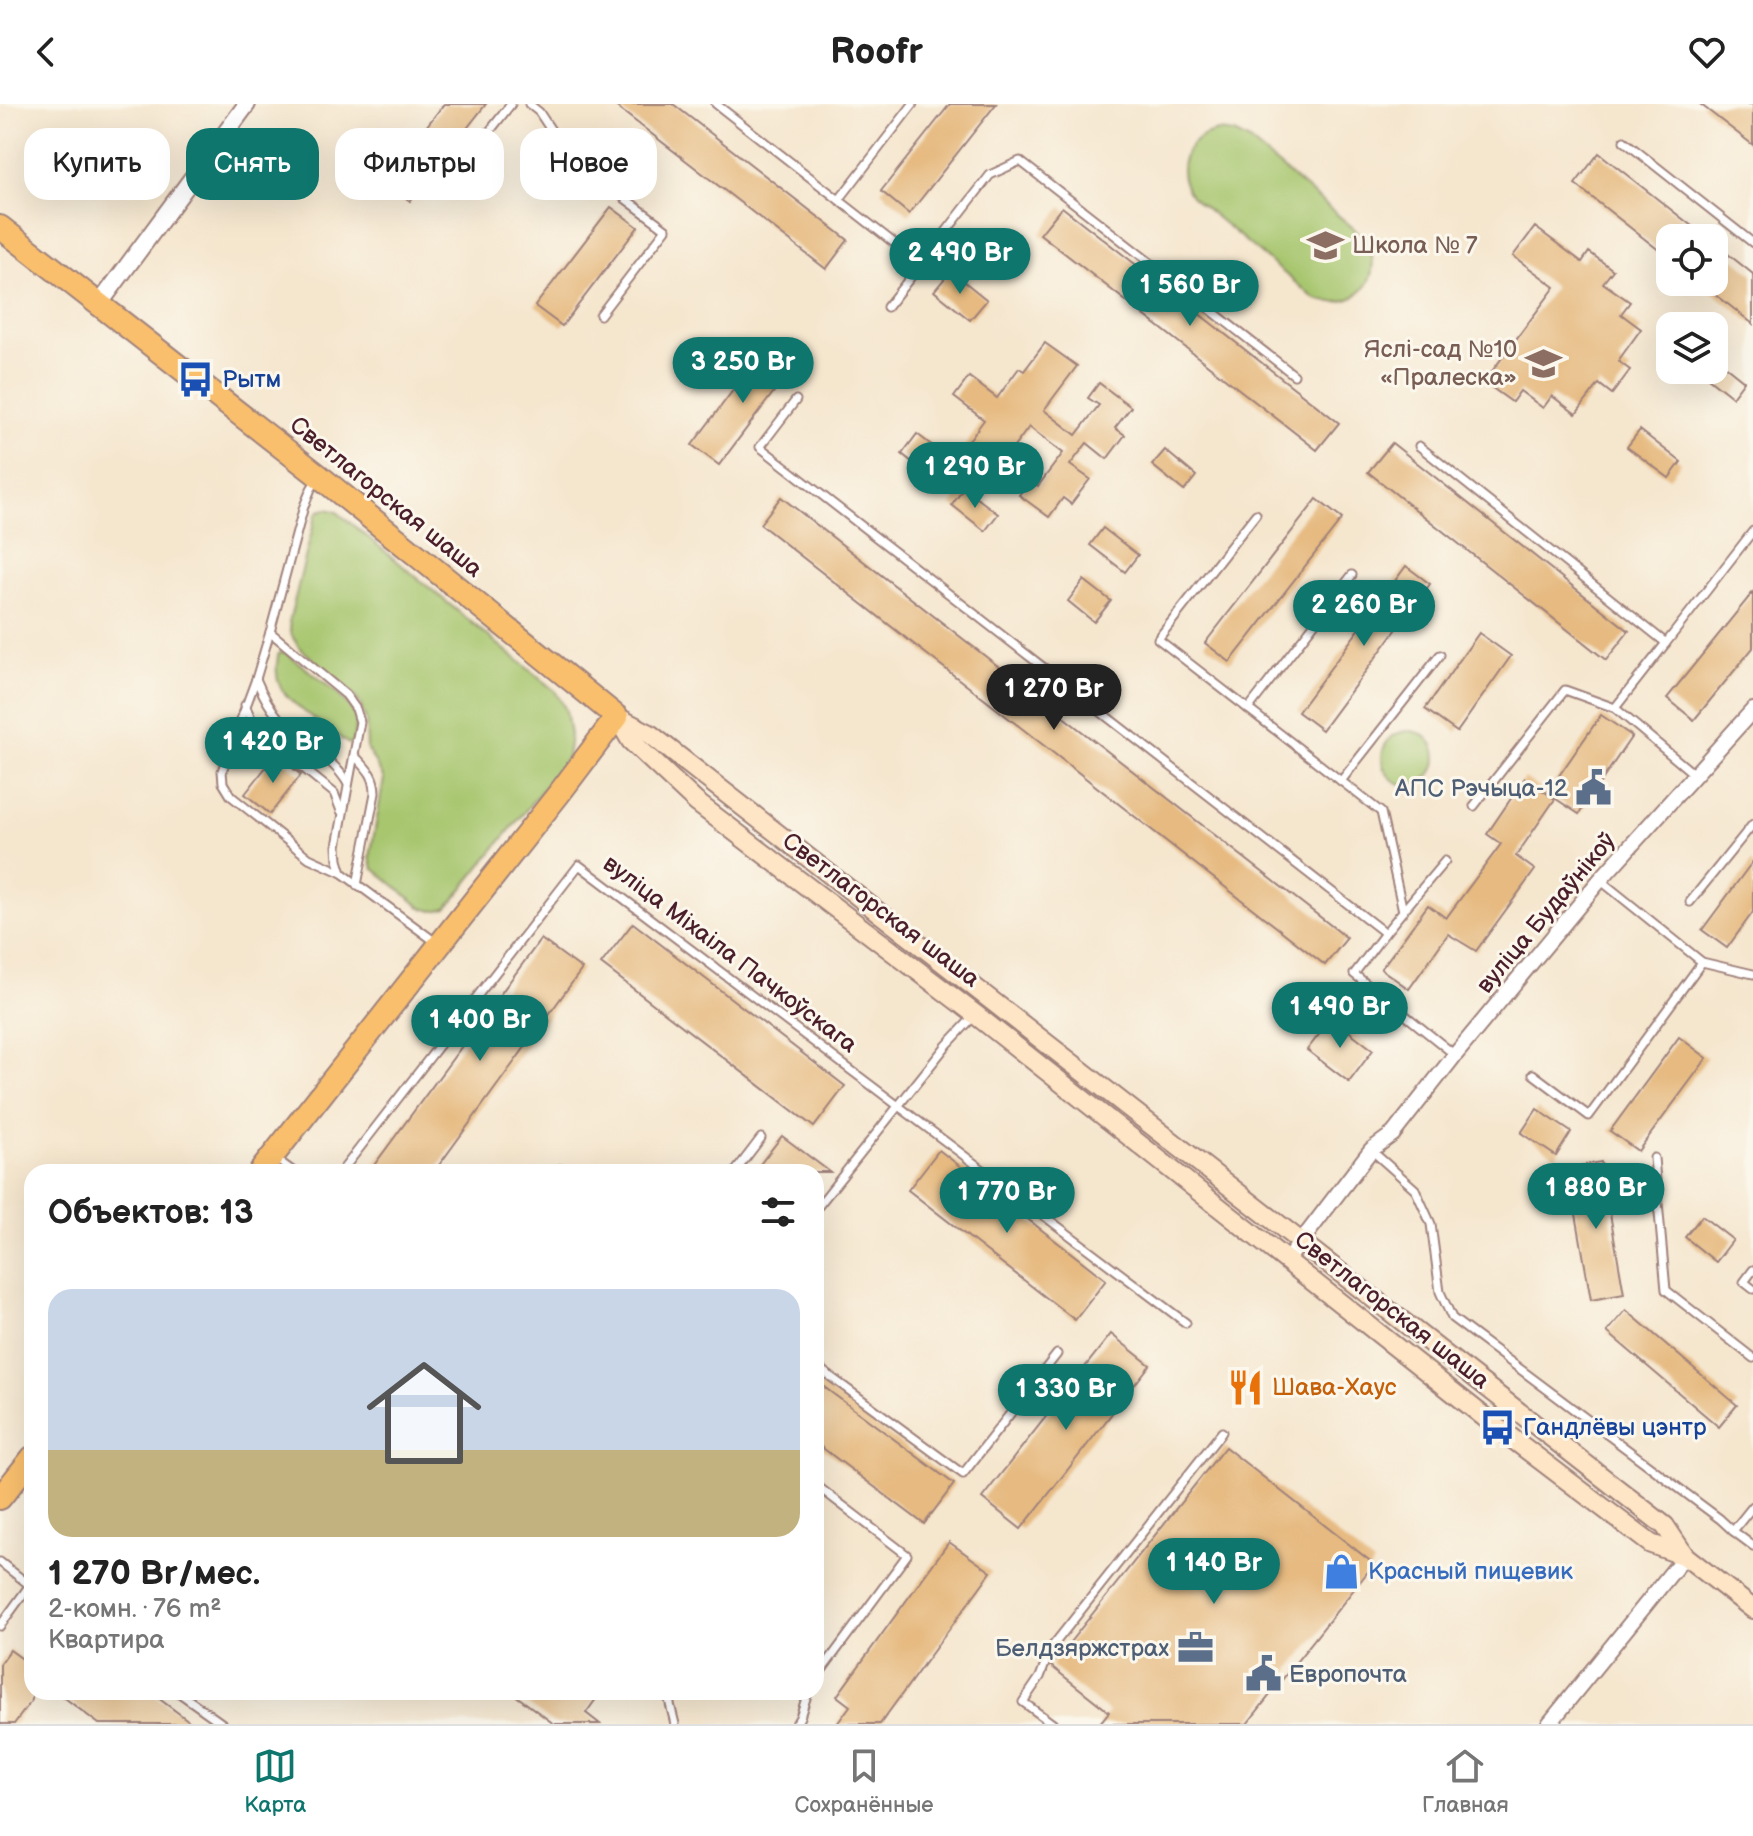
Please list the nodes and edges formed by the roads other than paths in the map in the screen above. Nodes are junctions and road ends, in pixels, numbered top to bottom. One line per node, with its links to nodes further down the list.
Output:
1 (247, 104): 12 (street)
2 (511, 104): 6 (lane)
3 (529, 104): 14 (lane)
4 (716, 104): 8 (lane)
5 (913, 104): 8 (lane)
6 (492, 128)
7 (1624, 141): 10 (lane)
8 (839, 200): 11 (lane)
9 (0, 227): 12 (main road, Светлагорская шаша)
10 (1753, 243)
11 (921, 264): 13 (lane); 15 (lane)
12 (100, 303): 18 (main road, Светлагорская шаша)
13 (887, 307)
14 (600, 315)
15 (1294, 375)
16 (796, 400): 44 (lane)
17 (1419, 446): 23 (lane)
18 (319, 476): 22 (lane); 30 (main road, Светлагорская шаша)
19 (1256, 514): 28 (lane)
20 (1753, 531): 23 (lane)
21 (1352, 575): 28 (lane)
22 (270, 632): 25 (lane); 31 (lane)
23 (1666, 643): 27 (lane)
24 (1440, 655): 33 (lane)
25 (256, 679): 26 (lane); 34 (lane)
26 (245, 705): 36 (lane); 39 (lane)
27 (1615, 708): 32 (lane); 35 (lane)
28 (1248, 709): 33 (lane)
29 (1753, 710): 32 (street, вуліца Будаўнікоў)
30 (617, 717): 45 (main road); 48 (main road, Светлагорская шаша); 59 (main road)
31 (355, 756): 34 (lane); 41 (lane)
32 (1695, 775): 40 (street, вуліца Будаўнікоў)
33 (1341, 781): 43 (lane)
34 (348, 785): 36 (lane)
35 (1474, 806)
36 (342, 813): 39 (lane)
37 (1753, 824): 42 (lane)
38 (1445, 861): 43 (lane)
39 (342, 873): 41 (lane)
40 (1600, 880): 46 (lane); 49 (street, вуліца Будаўнікоў)
41 (357, 885): 45 (lane)
42 (1690, 902)
43 (1403, 911): 44 (lane)
44 (1385, 933): 49 (lane)
45 (439, 944): 55 (main road)
46 (1702, 962): 47 (lane); 50 (lane)
47 (1753, 974)
48 (976, 1015): 51 (lane); 60 (main road, Светлагорская шаша)
49 (1455, 1055): 53 (street, вуліца Будаўнікоў)
50 (1533, 1074)
51 (898, 1106): 56 (lane, вуліца Міхаіла Пачкоўскага); 58 (lane); 63 (lane)
52 (761, 1138): 57 (lane)
53 (1371, 1150): 59 (street, вуліца Будаўнікоў); 72 (lane)
54 (1654, 1158): 65 (lane)
55 (267, 1164)
56 (347, 1164)
57 (741, 1164)
58 (824, 1199)
59 (1300, 1242): 60 (street, вуліца Будаўнікоў); 74 (main road)
60 (1287, 1260): 74 (main road, Светлагорская шаша)
61 (1753, 1270): 62 (lane)
62 (1753, 1289)
63 (1186, 1323)
64 (1057, 1354): 66 (lane)
65 (1753, 1358)
66 (824, 1372)
67 (1222, 1432): 87 (lane)
68 (24, 1468): 70 (main road)
69 (824, 1491): 80 (lane)
70 (0, 1498)
71 (1753, 1506): 72 (lane)
72 (1733, 1531): 73 (lane)
73 (1753, 1546)
74 (1685, 1556): 78 (main road, Светлагорская шаша); 88 (street)
75 (0, 1562): 76 (lane)
76 (24, 1580)
77 (24, 1594): 79 (lane)
78 (1753, 1609)
79 (0, 1626)
80 (824, 1667)
81 (189, 1700): 84 (lane)
82 (669, 1700): 85 (lane)
83 (805, 1700): 86 (lane)
84 (223, 1724)
85 (675, 1724)
86 (796, 1724)
87 (1053, 1724)
88 (1549, 1724)

